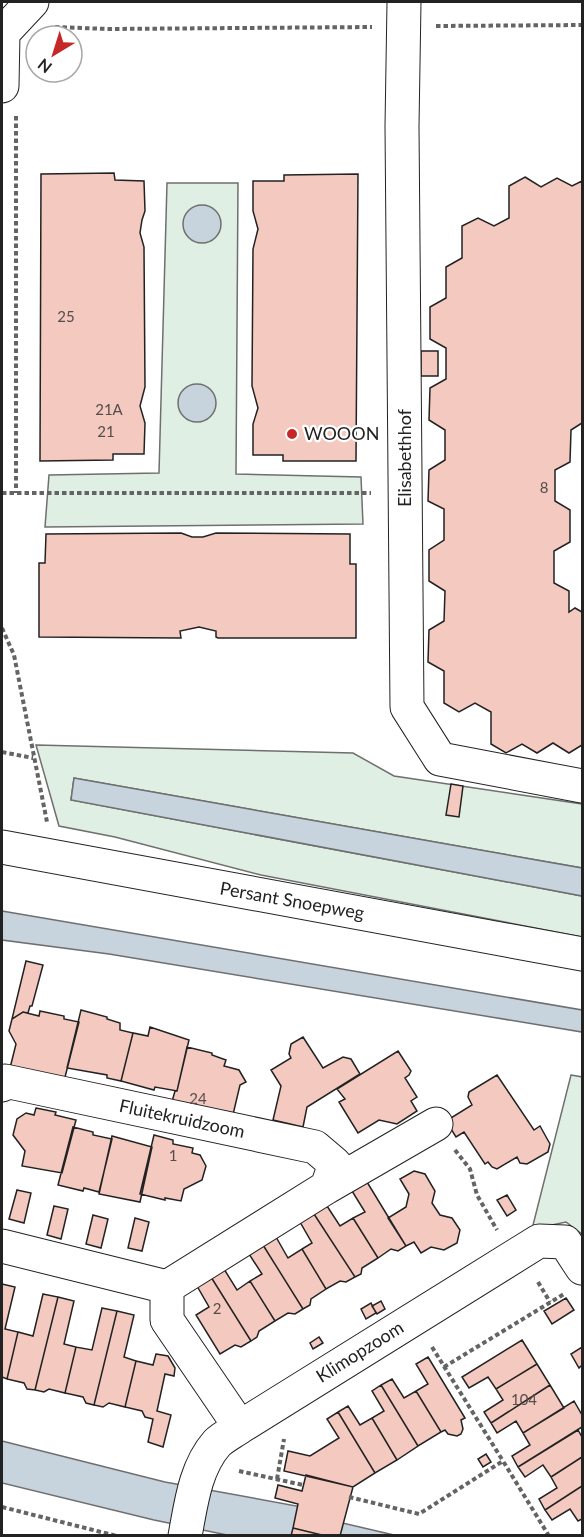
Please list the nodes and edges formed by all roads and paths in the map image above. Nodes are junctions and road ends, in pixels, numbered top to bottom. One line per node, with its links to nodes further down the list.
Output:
1 (42, 14): 2 (path); 4 (street)
2 (404, 14): 3 (path); 6 (street, Elisabethhof)
3 (582, 25)
4 (9, 98): 5 (path)
5 (16, 493): 6 (path); 7 (path)
6 (405, 493): 10 (street, Elisabethhof)
7 (2, 494)
8 (2, 628): 9 (path)
9 (2, 752)
10 (582, 786)
11 (2, 847): 12 (street, Persant Snoepweg)
12 (582, 954)
13 (2, 1085): 15 (street, Fluitekruidzoom)
14 (436, 1124): 15 (street); 17 (path)
15 (327, 1187): 19 (street)
16 (2, 1246): 19 (street)
17 (513, 1256): 18 (street, Klimopzoom); 20 (street, Klimopzoom)
18 (574, 1280): 21 (path)
19 (167, 1287): 22 (street)
20 (414, 1318): 21 (path); 22 (street, Klimopzoom)
21 (444, 1367): 23 (path)
22 (240, 1427): 24 (street, Klimopzoom)
23 (503, 1461): 26 (path); 30 (path)
24 (200, 1472): 25 (path); 29 (street, Klimopzoom)
25 (303, 1485)
26 (349, 1497)
27 (2, 1507): 28 (path)
28 (117, 1536)
29 (185, 1536)
30 (549, 1536)

